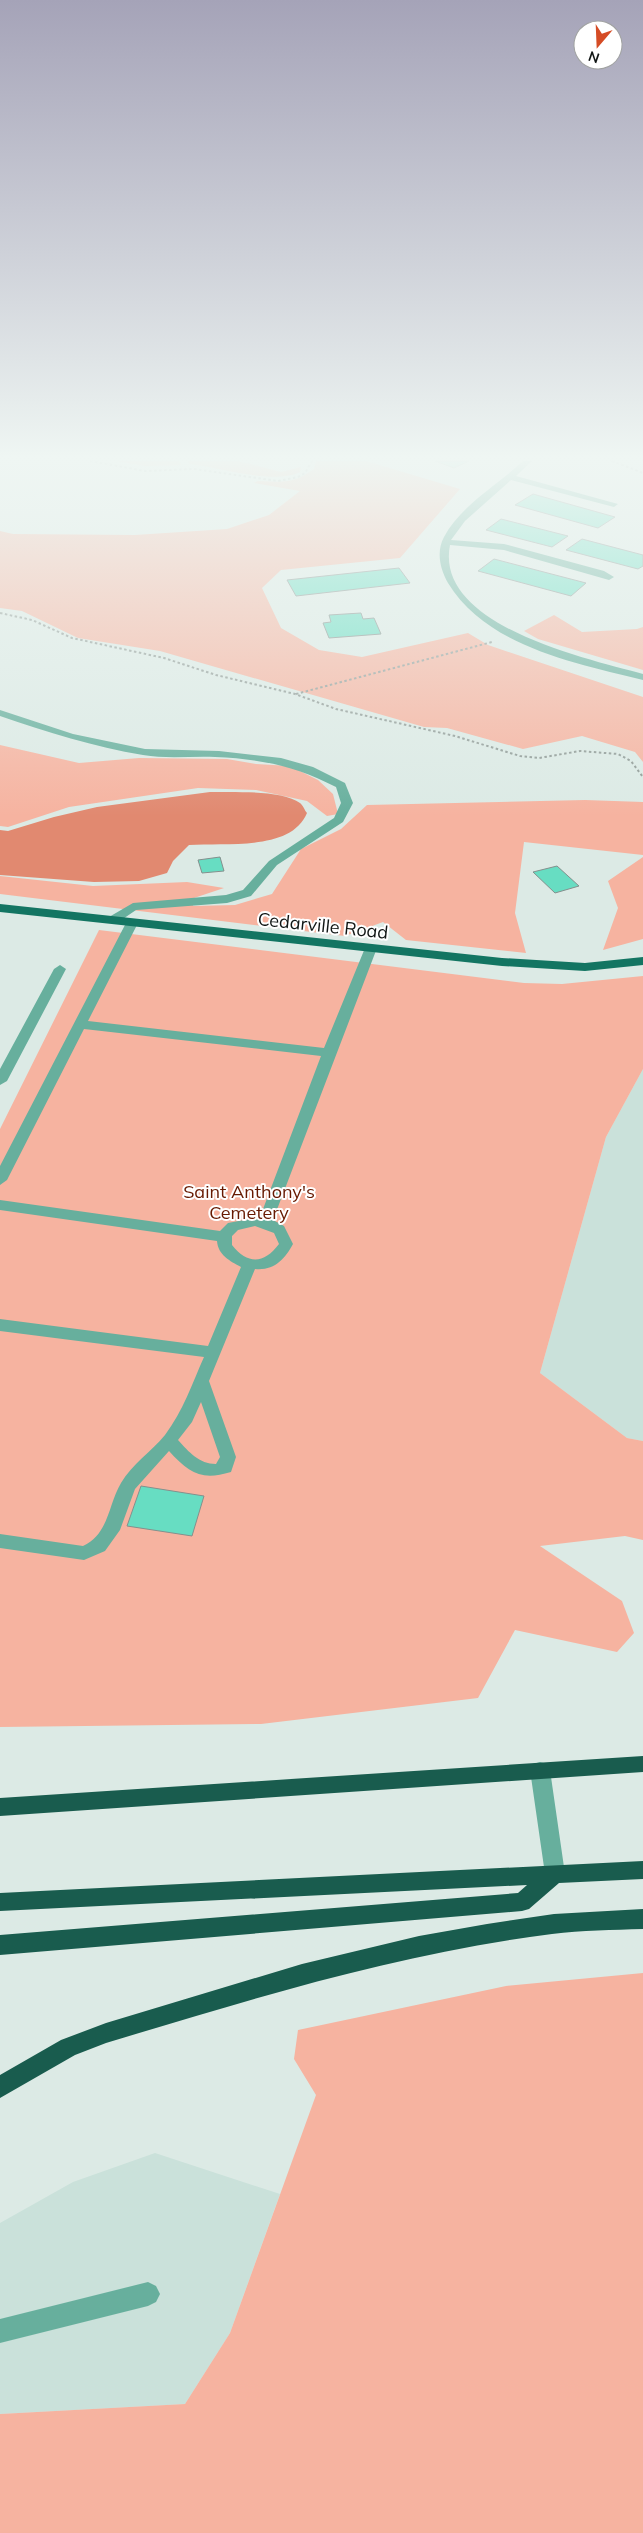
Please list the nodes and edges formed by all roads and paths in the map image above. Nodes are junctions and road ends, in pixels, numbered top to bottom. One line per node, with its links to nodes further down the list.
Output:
1 (450, 579): 4 (street)
2 (0, 613): 5 (path)
3 (500, 640): 5 (path)
4 (643, 677)
5 (295, 694): 7 (path)
6 (0, 713): 9 (street)
7 (643, 777)
8 (0, 908): 9 (main road, Cedarville Road)
9 (113, 920): 10 (main road, Cedarville Road)
10 (132, 923): 11 (main road, Cedarville Road); 14 (street)
11 (371, 948): 12 (main road, Cedarville Road); 15 (street)
12 (643, 961)
13 (60, 969): 16 (street)
14 (79, 1024): 15 (street); 17 (street)
15 (329, 1053): 19 (street)
16 (0, 1080)
17 (0, 1180)
18 (0, 1205): 20 (street)
19 (266, 1222): 20 (street); 21 (street)
20 (225, 1237): 21 (street)
21 (250, 1264): 23 (street)
22 (0, 1325): 23 (street)
23 (212, 1352): 24 (street)
24 (201, 1380): 25 (street); 25 (street)
25 (168, 1441): 26 (street)
26 (0, 1541)
27 (643, 1764): 28 (highway)
28 (540, 1770): 29 (highway); 31 (street)
29 (0, 1807)
30 (643, 1870): 31 (highway)
31 (555, 1874): 32 (highway); 34 (highway)
32 (0, 1902)
33 (643, 1919): 35 (highway)
34 (0, 1946)
35 (0, 2087)
36 (148, 2294): 37 (street)
37 (0, 2331)

